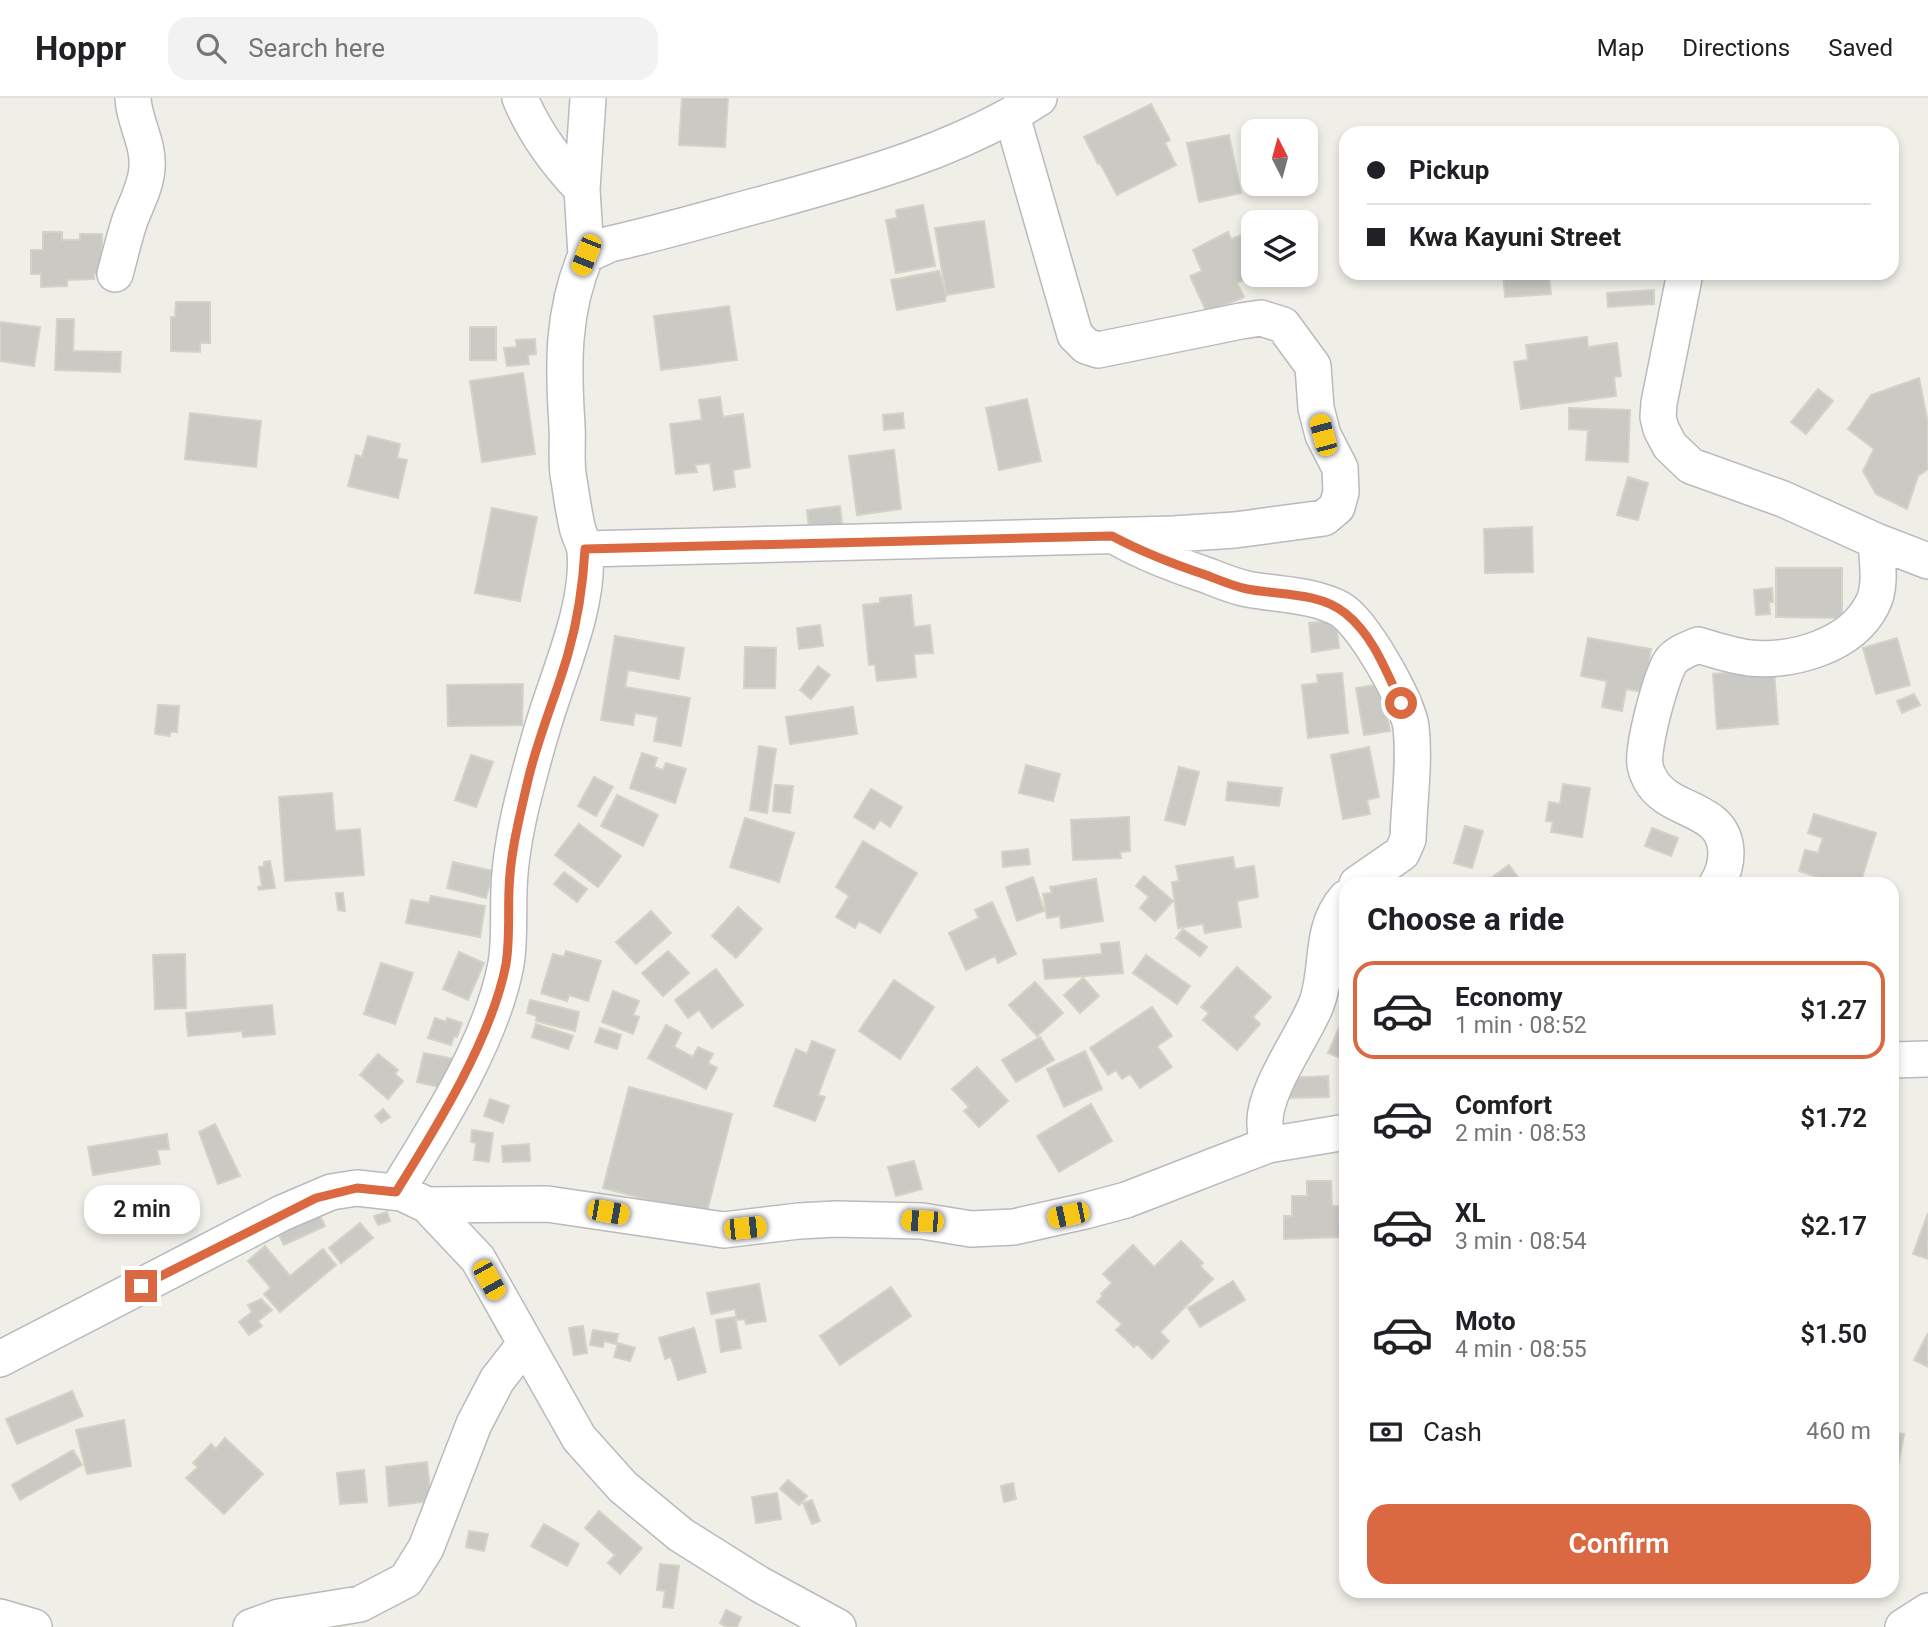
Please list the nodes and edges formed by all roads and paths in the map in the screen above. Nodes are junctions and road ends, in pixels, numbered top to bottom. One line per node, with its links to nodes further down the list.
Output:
1 (133, 98): 7 (street)
2 (520, 98): 5 (street)
3 (588, 98): 5 (street)
4 (1025, 107): 6 (street); 9 (street)
5 (582, 189): 6 (street)
6 (586, 255): 11 (street)
7 (115, 274)
8 (1684, 280): 10 (street)
9 (1112, 536): 11 (street); 13 (street)
10 (1875, 541): 12 (street); 14 (street)
11 (585, 549): 20 (street)
12 (1928, 561)
13 (1367, 877)
14 (1721, 877)
15 (1339, 910): 19 (street)
16 (1928, 1059): 17 (street)
17 (1899, 1060)
18 (1339, 1133): 19 (street)
19 (1268, 1145): 20 (street)
20 (411, 1198): 21 (street); 22 (street)
21 (525, 1344): 26 (street); 27 (street)
22 (0, 1359)
23 (1928, 1611): 28 (street)
24 (0, 1617): 25 (street)
25 (34, 1627)
26 (251, 1627)
27 (838, 1627)
28 (1903, 1627)

